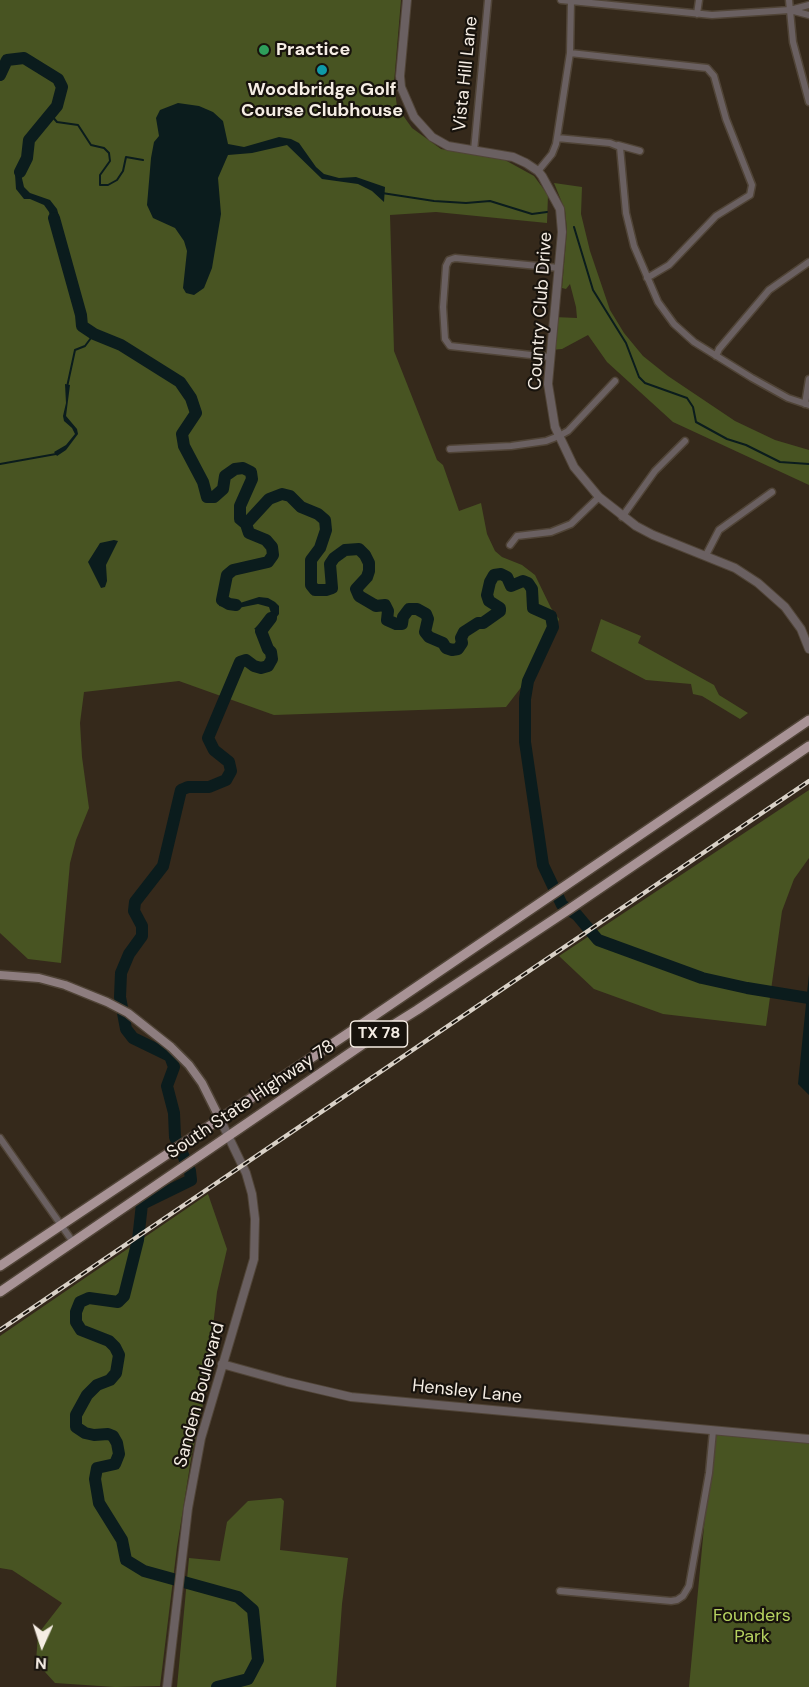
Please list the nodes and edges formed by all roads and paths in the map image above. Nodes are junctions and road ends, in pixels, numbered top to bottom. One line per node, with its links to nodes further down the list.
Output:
1 (407, 0): 16 (street, Country Club Drive)
2 (488, 0): 16 (street, Vista Hill Lane)
3 (561, 0): 6 (street)
4 (699, 0): 10 (street)
5 (789, 0): 9 (street)
6 (571, 1): 7 (street); 12 (street)
7 (612, 2): 10 (street)
8 (809, 5): 9 (street)
9 (790, 10): 10 (street); 11 (street); 13 (street)
10 (697, 14)
11 (809, 15)
12 (570, 52): 14 (street); 21 (street)
13 (809, 102)
14 (557, 138): 15 (street); 18 (street)
15 (620, 147): 17 (street); 21 (street)
16 (474, 151): 18 (street, Country Club Drive)
17 (640, 151)
18 (538, 171): 20 (street, Country Club Drive)
19 (809, 262): 22 (street)
20 (559, 268): 23 (street, Country Club Drive); 23 (street)
21 (647, 278): 22 (street)
22 (716, 356): 26 (street)
23 (549, 357): 27 (street, Country Club Drive)
24 (809, 379): 26 (street)
25 (615, 381): 27 (street)
26 (807, 404)
27 (559, 436): 29 (street); 31 (street, Country Club Drive)
28 (685, 441): 32 (street)
29 (450, 449)
30 (772, 492): 34 (street)
31 (598, 497): 32 (street, Country Club Drive); 33 (street)
32 (622, 517): 34 (street, Country Club Drive)
33 (510, 545)
34 (706, 555): 35 (street, Country Club Drive)
35 (801, 629): 36 (street, Country Club Drive); 37 (street, Country Club Drive)
36 (809, 635)
37 (809, 649)
38 (809, 720): 41 (main road, South State Highway 78 / TX 78)
39 (809, 746): 42 (main road, South State Highway 78 / TX 78)
40 (0, 975): 41 (main road)
41 (220, 1119): 42 (street, Sanden Boulevard); 44 (main road, South State Highway 78 / TX 78)
42 (229, 1136): 45 (main road, South State Highway 78 / TX 78); 48 (street, Sanden Boulevard)
43 (0, 1138): 44 (street)
44 (60, 1225): 45 (street); 46 (main road, South State Highway 78 / TX 78)
45 (73, 1242): 47 (main road, South State Highway 78 / TX 78)
46 (0, 1266)
47 (0, 1292)
48 (222, 1364): 49 (street, Hensley Lane); 52 (street, Sanden Boulevard)
49 (713, 1431): 50 (street, Hensley Lane); 51 (street)
50 (809, 1439)
51 (560, 1591)
52 (166, 1687)

